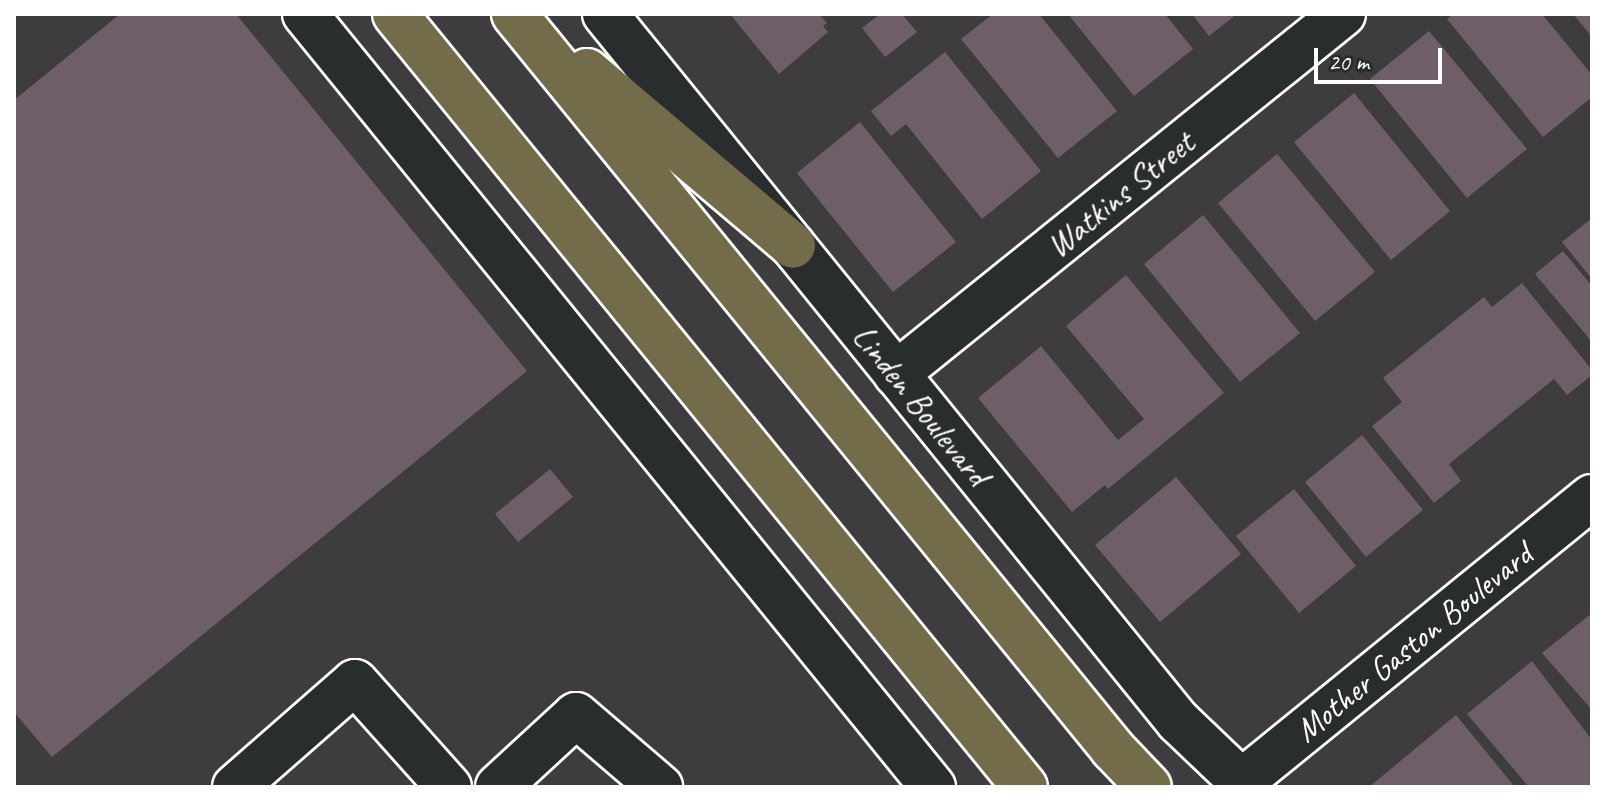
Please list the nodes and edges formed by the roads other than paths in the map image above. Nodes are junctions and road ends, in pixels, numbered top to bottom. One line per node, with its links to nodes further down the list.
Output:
1 (305, 14): 14 (street)
2 (395, 14): 15 (highway)
3 (517, 14): 6 (highway); 16 (highway, Linden Boulevard)
4 (605, 14): 6 (street, Linden Boulevard)
5 (1343, 14): 7 (street, Watkins Street)
6 (793, 246): 7 (street, Linden Boulevard)
7 (896, 374): 9 (street, Linden Boulevard)
8 (1592, 497): 9 (street, Mother Gaston Boulevard)
9 (1241, 785)
10 (235, 787): 11 (street)
11 (449, 787)
12 (498, 787): 13 (street)
13 (660, 787)
14 (933, 787)
15 (1025, 787)
16 (1149, 787)

